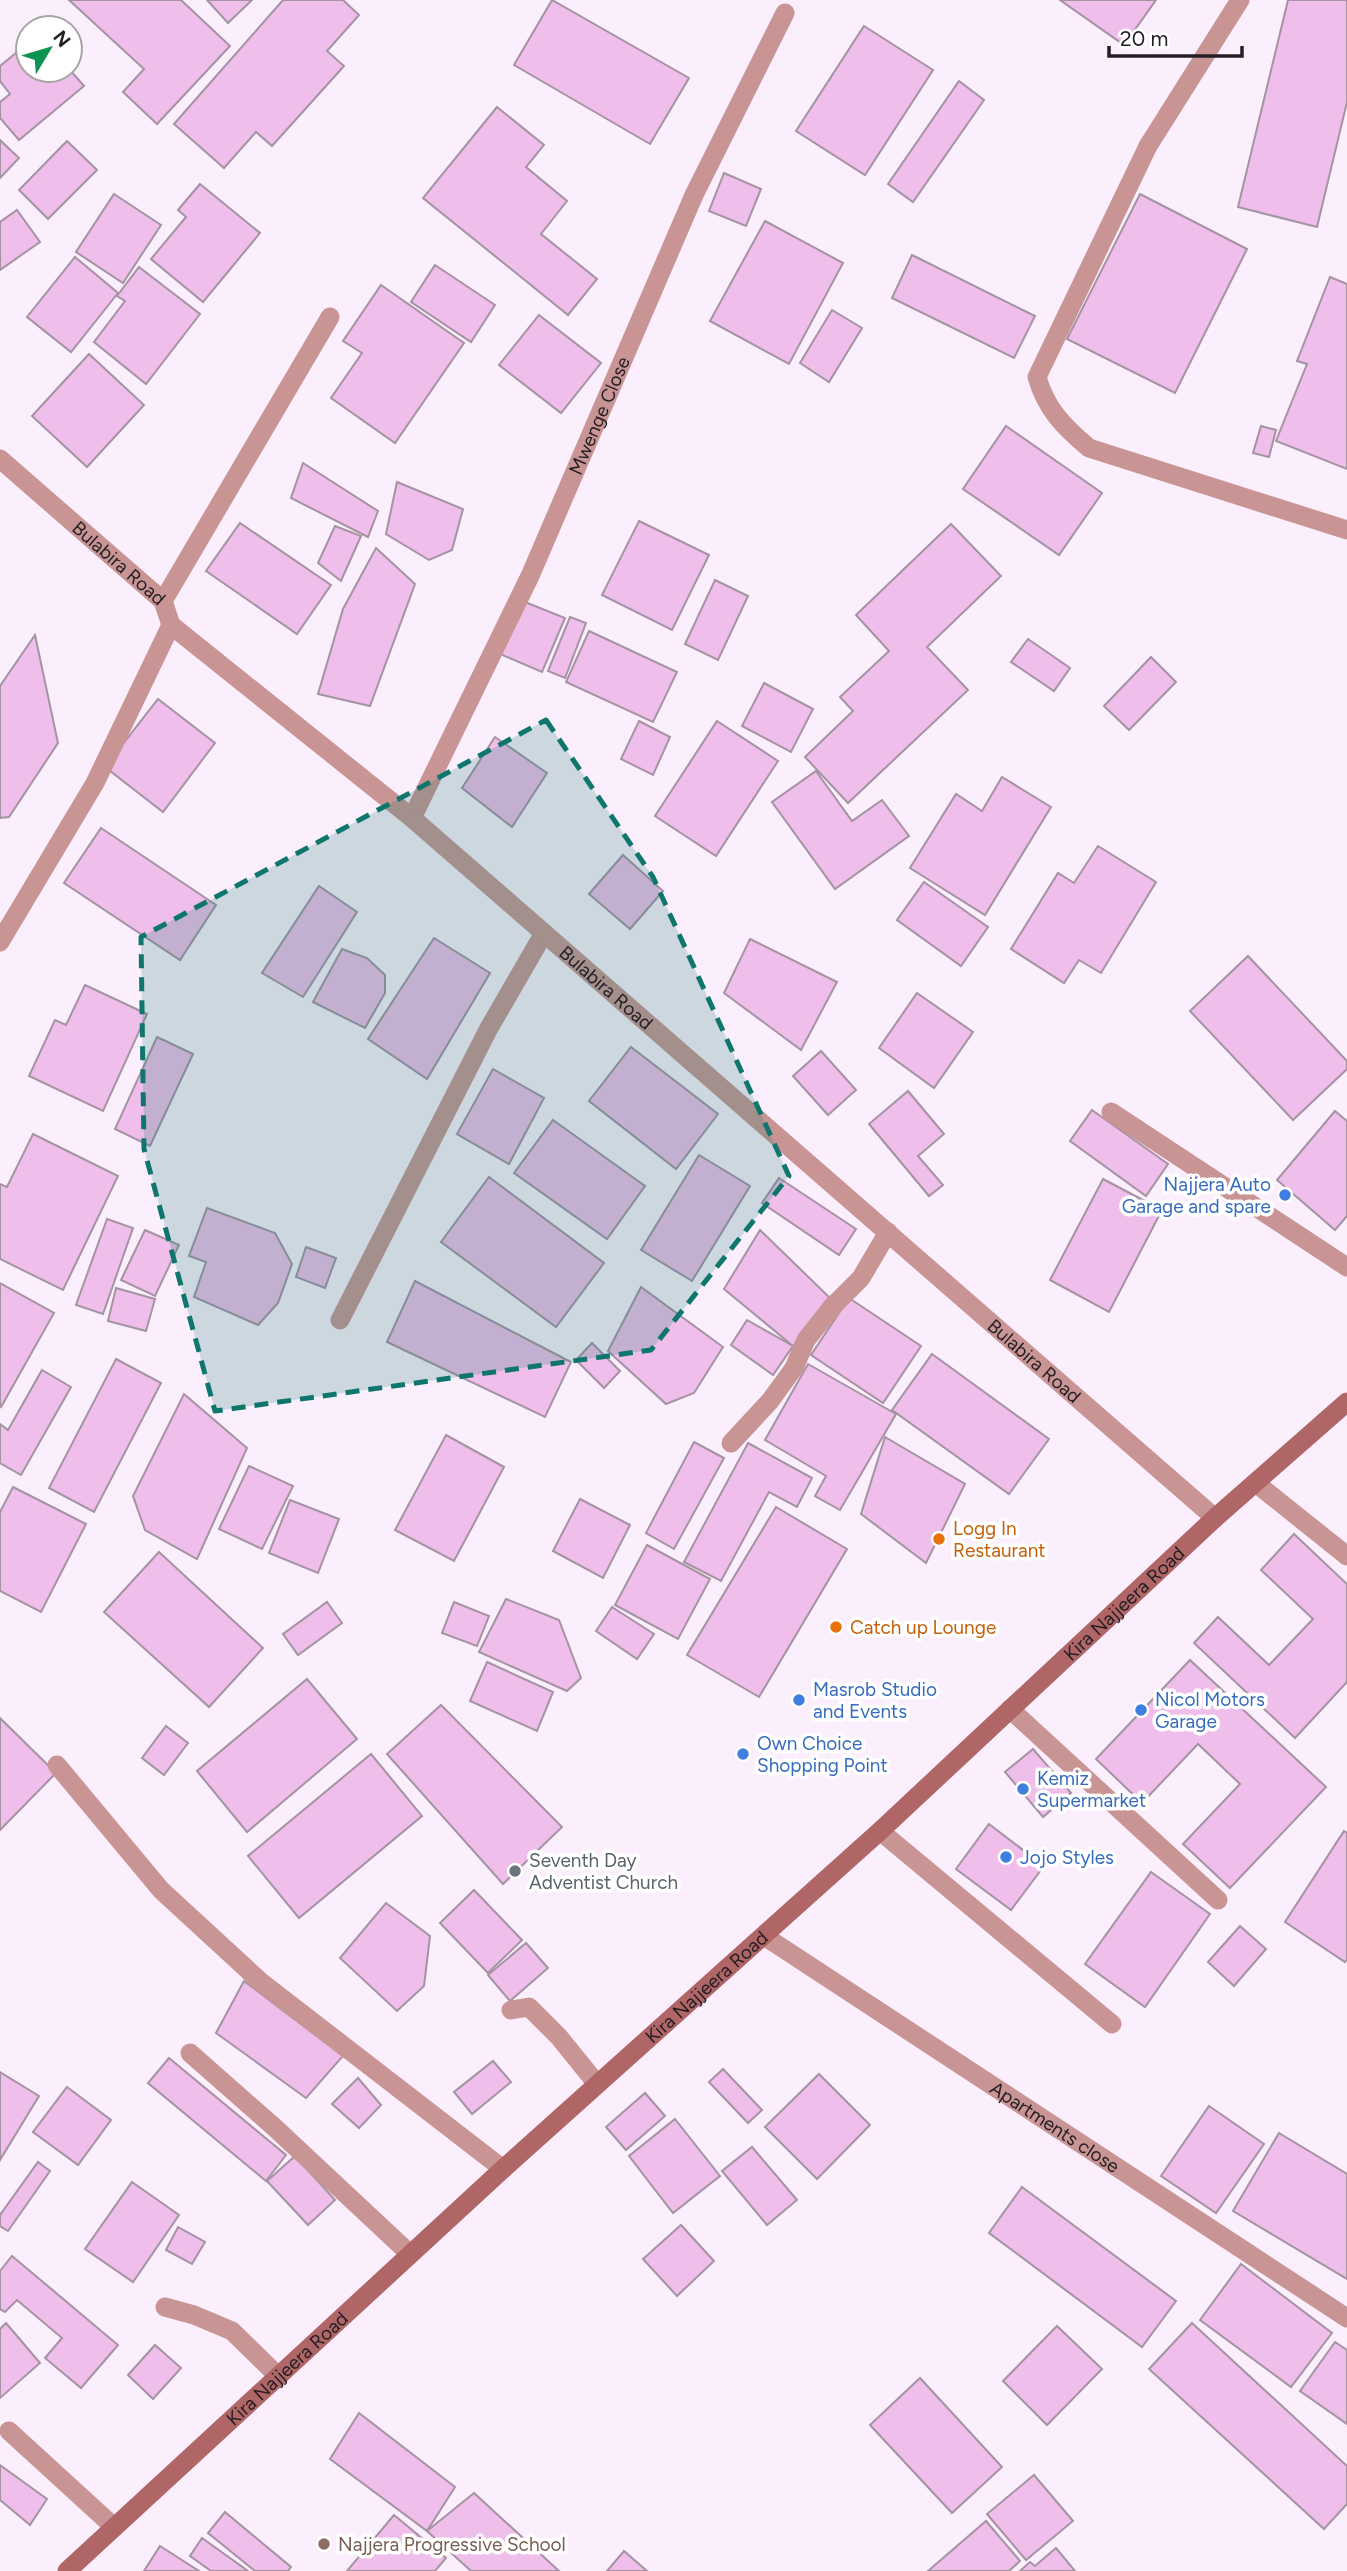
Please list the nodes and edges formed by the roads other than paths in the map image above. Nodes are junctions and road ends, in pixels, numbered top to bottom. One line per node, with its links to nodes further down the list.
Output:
1 (1240, 0): 5 (street)
2 (785, 13): 8 (street, Mwenge Close)
3 (330, 317): 6 (street)
4 (0, 459): 6 (street, Bulabira Road)
5 (1347, 530)
6 (163, 601): 7 (street, Bulabira Road)
7 (171, 625): 8 (street, Bulabira Road); 10 (street)
8 (412, 818): 9 (street, Bulabira Road)
9 (544, 933): 12 (street, Bulabira Road); 14 (street)
10 (0, 942)
11 (1111, 1112): 13 (street)
12 (888, 1233): 16 (street); 18 (street, Bulabira Road)
13 (1347, 1267)
14 (340, 1320)
15 (1347, 1402): 17 (main road, Kira Najjeera Road)
16 (731, 1443)
17 (1257, 1483): 18 (main road, Kira Najjeera Road); 19 (street)
18 (1215, 1518): 20 (main road, Kira Najjeera Road)
19 (1347, 1556)
20 (1010, 1709): 22 (main road, Kira Najjeera Road); 23 (street)
21 (57, 1765): 29 (street)
22 (880, 1831): 24 (main road, Kira Najjeera Road); 26 (street)
23 (1218, 1900)
24 (764, 1936): 28 (main road, Kira Najjeera Road); 32 (street, Apartments close)
25 (511, 2010): 28 (street)
26 (1112, 2024)
27 (190, 2053): 30 (street)
28 (597, 2084): 29 (main road, Kira Najjeera Road)
29 (503, 2169): 30 (main road, Kira Najjeera Road)
30 (410, 2254): 33 (main road, Kira Najjeera Road)
31 (165, 2307): 33 (street)
32 (1347, 2318)
33 (278, 2376): 35 (main road, Kira Najjeera Road)
34 (9, 2431): 35 (street)
35 (114, 2527): 36 (main road, Kira Najjeera Road)
36 (67, 2571)

